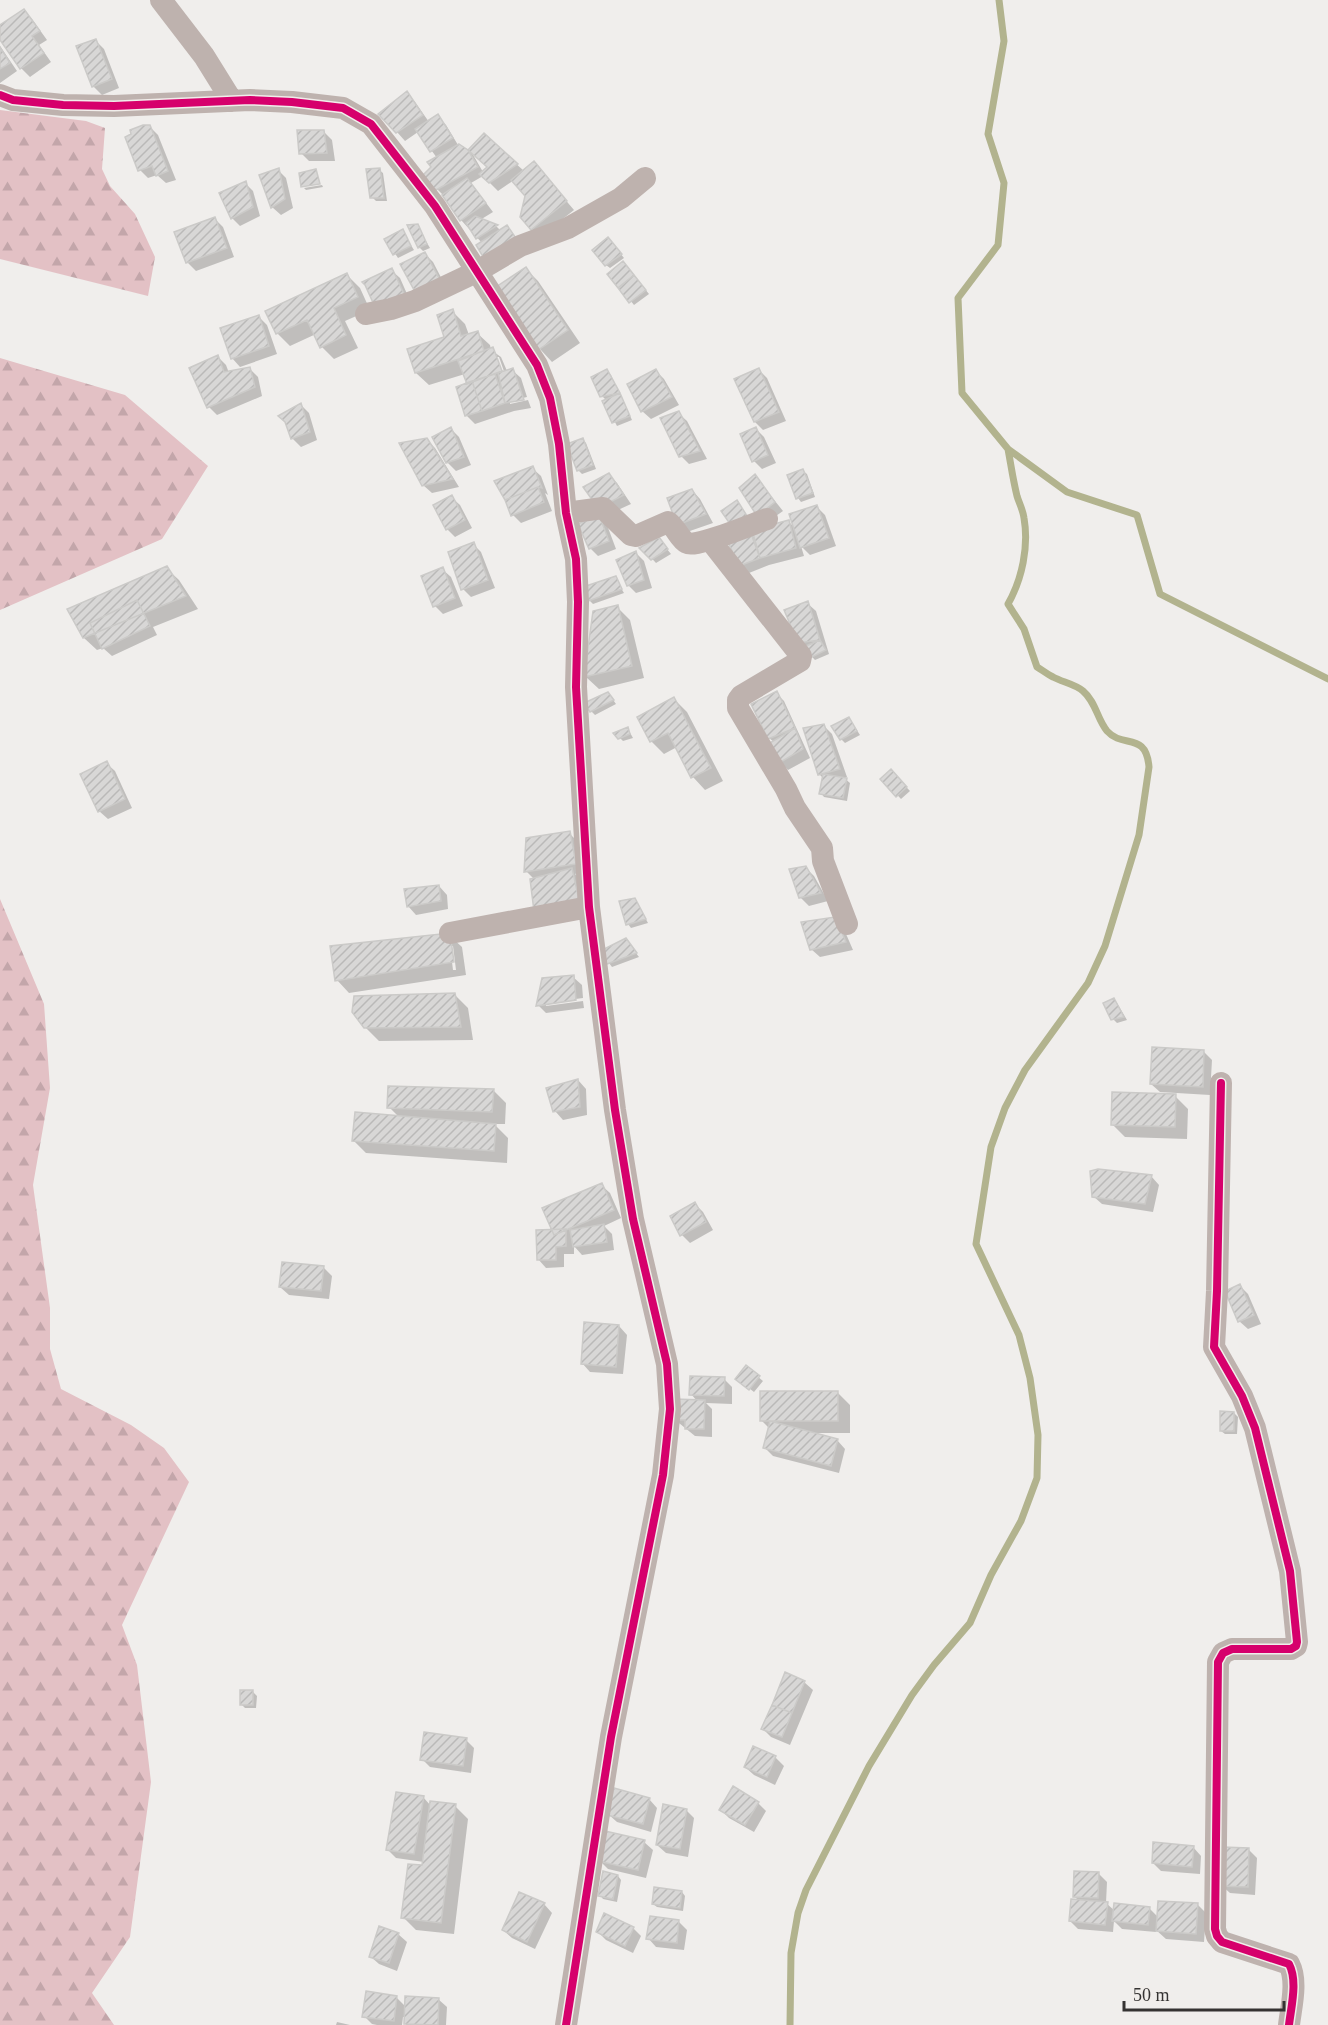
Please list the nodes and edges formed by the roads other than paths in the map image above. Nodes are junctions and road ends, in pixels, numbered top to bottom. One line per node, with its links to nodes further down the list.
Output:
1 (160, 0): 3 (street)
2 (0, 95): 3 (street)
3 (232, 101): 5 (street)
4 (645, 178): 5 (street)
5 (476, 272): 6 (street); 7 (street)
6 (366, 314)
7 (566, 513): 9 (street); 10 (street)
8 (767, 519): 9 (street)
9 (710, 540): 11 (street)
10 (589, 907): 12 (street); 14 (street)
11 (847, 924)
12 (450, 933)
13 (1221, 1083): 15 (street)
14 (566, 2025)
15 (1289, 2025)

